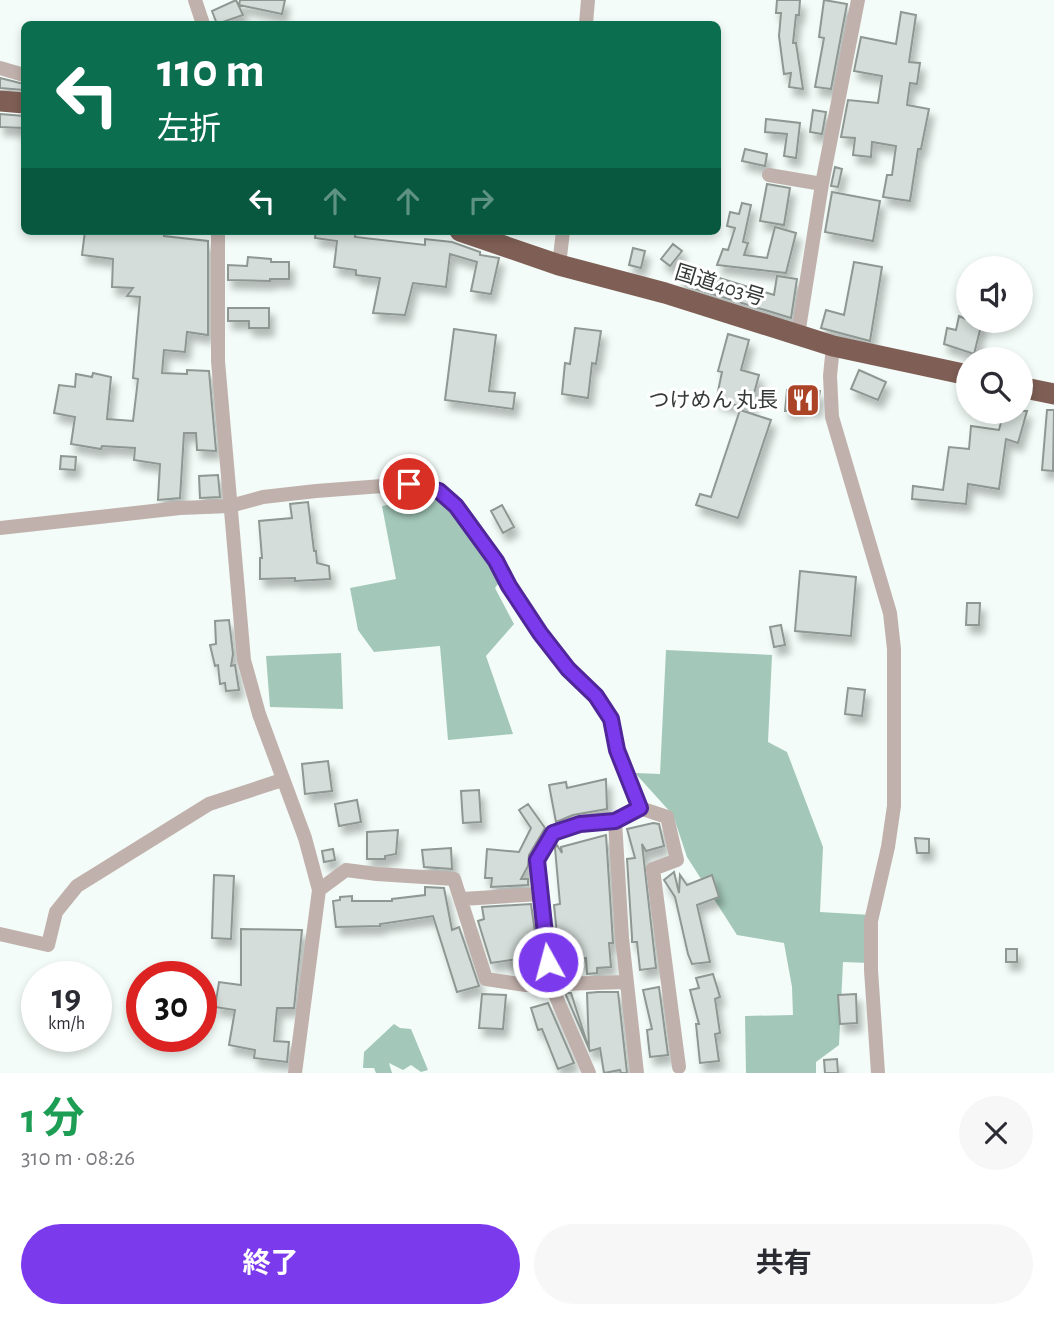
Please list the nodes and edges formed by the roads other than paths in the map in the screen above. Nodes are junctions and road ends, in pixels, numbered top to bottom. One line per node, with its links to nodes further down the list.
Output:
1 (195, 0): 4 (street)
2 (589, 0): 5 (street)
3 (858, 0): 11 (street)
4 (202, 21)
5 (586, 21)
6 (0, 68): 7 (street)
7 (21, 74)
8 (0, 101): 9 (highway)
9 (21, 103)
10 (769, 174): 11 (street)
11 (822, 184): 16 (street)
12 (218, 235): 21 (street)
13 (472, 235): 15 (highway, 国道403号)
14 (563, 235): 15 (street)
15 (559, 265): 16 (highway, 国道403号)
16 (798, 335): 17 (highway, 国道403号)
17 (833, 346): 18 (highway, 国道403号); 36 (street)
18 (956, 372)
19 (1033, 390): 20 (highway)
20 (1054, 394)
21 (230, 506): 22 (street); 23 (street); 24 (street)
22 (0, 528)
23 (282, 780): 26 (street); 29 (street)
24 (640, 808): 25 (street); 32 (street)
25 (615, 821): 27 (street); 30 (street)
26 (319, 890): 28 (street); 33 (street)
27 (540, 894): 28 (street); 31 (street)
28 (462, 898): 31 (street)
29 (0, 934)
30 (626, 982): 31 (street); 35 (street)
31 (551, 985): 34 (street)
32 (678, 1067)
33 (295, 1073)
34 (589, 1073)
35 (637, 1073)
36 (878, 1073)

